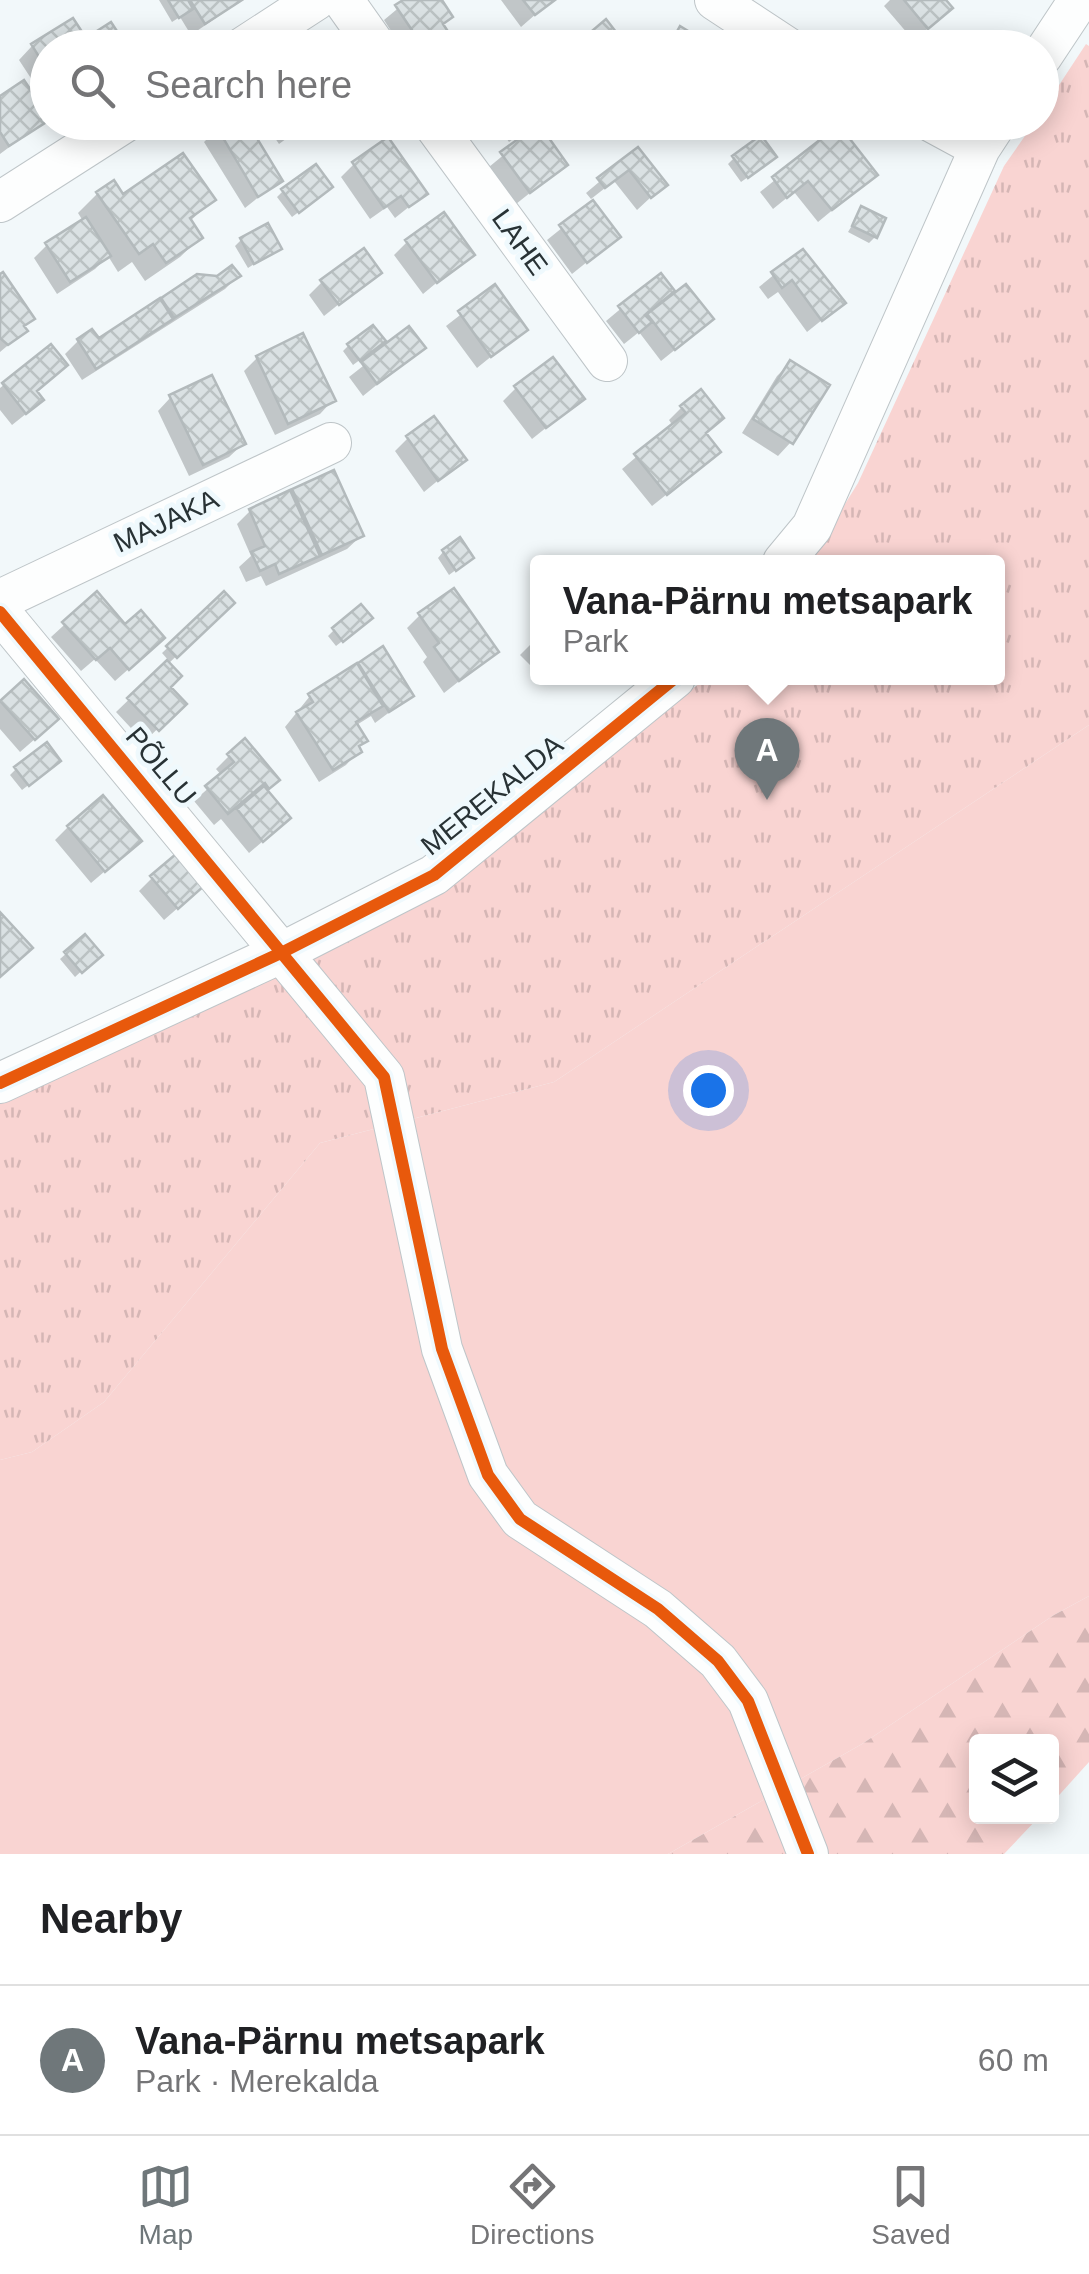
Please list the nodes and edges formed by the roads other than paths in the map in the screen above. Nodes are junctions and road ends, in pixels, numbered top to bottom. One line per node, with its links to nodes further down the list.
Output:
1 (316, 0): 5 (street)
2 (343, 0): 6 (street)
3 (715, 0): 7 (street)
4 (1079, 0): 8 (street)
5 (270, 30)
6 (365, 30)
7 (761, 30)
8 (1059, 30)
9 (97, 140): 12 (street)
10 (445, 140): 13 (street, LAHE)
11 (987, 140): 15 (street)
12 (0, 202)
13 (607, 361)
14 (332, 443): 16 (street, MAJAKA)
15 (790, 555)
16 (0, 600)
17 (0, 612): 19 (street, PÕLLU)
18 (667, 685): 19 (street, MEREKALDA)
19 (283, 952): 20 (street, MEREKALDA); 21 (street, PÕLLU)
20 (0, 1082)
21 (808, 1854)

